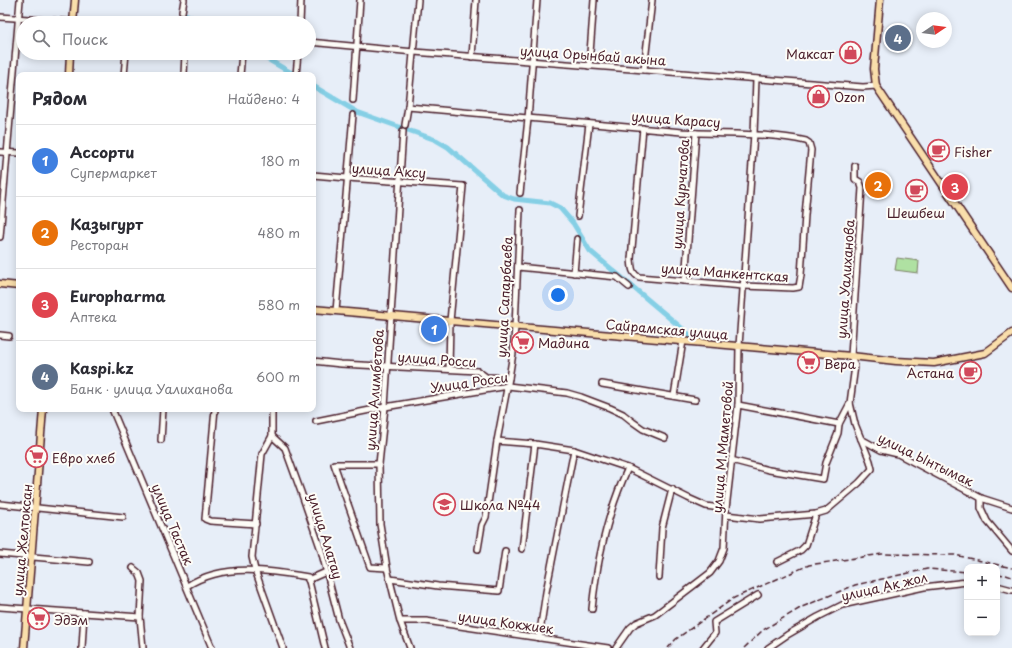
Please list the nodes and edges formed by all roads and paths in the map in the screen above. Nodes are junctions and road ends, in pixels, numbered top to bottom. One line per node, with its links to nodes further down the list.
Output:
1 (20, 0): 13 (street)
2 (75, 0): 14 (main road)
3 (184, 0): 12 (street)
4 (301, 0): 15 (street)
5 (360, 0): 19 (street)
6 (418, 0): 20 (street)
7 (476, 0): 22 (street)
8 (536, 0): 28 (street)
9 (594, 0): 29 (street)
10 (652, 0): 30 (street)
11 (880, 0): 37 (main road)
12 (182, 12)
13 (19, 16)
14 (74, 16)
15 (300, 16)
16 (0, 17): 17 (street)
17 (16, 19)
18 (316, 43): 19 (street, улица Орынбай акына)
19 (357, 47): 20 (street, улица Орынбай акына); 38 (street)
20 (414, 52): 22 (street, улица Орынбай акына); 39 (street)
21 (16, 55): 49 (street)
22 (472, 57): 28 (street, улица Орынбай акына)
23 (70, 60): 31 (main road)
24 (125, 60): 32 (street)
25 (185, 60): 33 (street)
26 (241, 60): 34 (street)
27 (297, 60): 35 (street)
28 (531, 62): 29 (street, улица Орынбай акына); 41 (street)
29 (589, 66): 30 (street, улица Орынбай акына)
30 (644, 70): 36 (street, улица Орынбай акына)
31 (69, 72)
32 (124, 72)
33 (184, 72)
34 (240, 72)
35 (296, 72)
36 (756, 78): 37 (street, улица Орынбай акына); 47 (street, улица М.Маметовой)
37 (876, 86): 69 (main road)
38 (354, 100)
39 (408, 107): 41 (street, улица Карасу); 43 (street)
40 (353, 115): 53 (street)
41 (528, 119): 42 (street, улица Карасу); 55 (street)
42 (589, 124): 44 (street, улица Карасу); 57 (street)
43 (405, 125)
44 (643, 128): 46 (street, улица Карасу); 64 (street, улица Манкентская)
45 (403, 131): 54 (street, улица Алимбетова)
46 (696, 133): 47 (street, улица Карасу); 64 (street, улица Курчатова)
47 (754, 134): 63 (street, улица Карасу); 67 (street, улица М.Маметовой)
48 (0, 152): 49 (street)
49 (8, 152): 50 (street); 58 (street)
50 (16, 153)
51 (855, 166): 80 (street, улица Уалиханова)
52 (316, 175): 53 (street, улица Аксу)
53 (347, 178): 54 (street, улица Аксу); 71 (street)
54 (400, 182): 72 (street, улица Алимбетова); 73 (street, улица Аксу)
55 (520, 193)
56 (520, 210): 61 (street, улица Сапарбаева)
57 (578, 216)
58 (1, 218): 59 (street)
59 (0, 237)
60 (578, 239): 62 (street)
61 (518, 267): 62 (street); 74 (street, улица Сапарбаева)
62 (574, 273): 68 (street)
63 (802, 275): 67 (street, улица Манкентская)
64 (685, 281): 67 (street, улица Манкентская)
65 (0, 284): 66 (main road)
66 (16, 286)
67 (743, 286): 79 (street, улица М.Маметовой)
68 (629, 287)
69 (1012, 288)
70 (316, 308): 71 (main road, Сайрамская улица)
71 (336, 310): 72 (main road, Сайрамская улица)
72 (390, 315): 73 (main road, Сайрамская улица); 82 (street, улица Алимбетова)
73 (450, 321): 74 (main road, Сайрамская улица); 83 (street)
74 (515, 327): 78 (main road, Сайрамская улица); 84 (street, улица Сапарбаева)
75 (1012, 333): 80 (main road, Сайрамская улица)
76 (0, 335): 77 (street)
77 (10, 336)
78 (682, 341): 79 (main road, Сайрамская улица); 87 (street)
79 (739, 346): 80 (main road, Сайрамская улица); 90 (street, улица М.Маметовой)
80 (851, 356): 89 (street, улица Уалиханова)
81 (316, 361): 82 (street, улица Росси)
82 (387, 366): 83 (street, улица Росси); 91 (street, улица Алимбетова)
83 (449, 369): 84 (street, улица Росси)
84 (509, 378): 86 (street, улица Сапарбаева)
85 (602, 384): 87 (street)
86 (508, 386): 91 (street, Улица Росси); 100 (street, Улица Росси); 103 (street, улица Сапарбаева)
87 (674, 396): 88 (street)
88 (695, 400)
89 (850, 403): 98 (street); 101 (street, улица Уалиханова)
90 (738, 405): 98 (street); 106 (street, улица М.Маметовой)
91 (385, 407): 97 (street, Улица Росси); 107 (street, улица Алимбетова)
92 (43, 412): 112 (main road, улица Желтоксан)
93 (113, 412): 135 (street, улица Тастак)
94 (163, 412): 102 (street)
95 (214, 412): 118 (street)
96 (272, 412): 99 (street)
97 (316, 421)
98 (839, 424): 106 (street)
99 (272, 436): 118 (street); 130 (street, улица Алатау)
100 (665, 438)
101 (861, 439): 110 (street, улица Ынтымак); 115 (street, улица Уалиханова)
102 (161, 440)
103 (497, 441): 104 (street); 119 (street, улица Сапарбаева)
104 (535, 444): 105 (street); 120 (street)
105 (574, 450): 108 (street); 145 (street)
106 (731, 460): 114 (street, улица М.Маметовой)
107 (379, 464): 128 (street, улица Алимбетова); 128 (street)
108 (628, 468): 109 (street); 141 (street)
109 (672, 490): 114 (street); 131 (street)
110 (981, 498): 113 (street, улица Ынтымак); 122 (street, улица Ынтымак)
111 (0, 504): 112 (street)
112 (36, 508): 117 (street); 124 (main road, улица Желтоксан)
113 (1012, 508)
114 (726, 509): 116 (street, улица М.Маметовой)
115 (816, 514): 116 (street, улица Уалиханова); 126 (street)
116 (726, 516): 155 (street, улица М.Маметовой)
117 (123, 517)
118 (256, 524): 129 (street)
119 (478, 549)
120 (522, 549)
121 (505, 551): 133 (street)
122 (1012, 551)
123 (0, 554): 124 (street)
124 (32, 558): 125 (street); 140 (main road, улица Желтоксан)
125 (89, 562)
126 (777, 562)
127 (133, 568): 143 (street)
128 (387, 568): 133 (street, улица Алимбетова)
129 (255, 570): 132 (street); 135 (street); 150 (street)
130 (326, 572): 132 (street); 152 (street, улица Алатау)
131 (659, 577)
132 (308, 578): 151 (street)
133 (390, 578): 144 (street, улица Алимбетова)
134 (964, 582): 157 (street, улица Ак жол)
135 (187, 586): 149 (street, улица Тастак)
136 (1000, 587): 137 (street)
137 (1012, 590)
138 (758, 595): 156 (street)
139 (0, 607): 140 (street)
140 (27, 609): 142 (street); 146 (main road, улица Желтоксан)
141 (592, 609)
142 (84, 613): 143 (street); 147 (street)
143 (140, 616): 148 (street)
144 (400, 621): 145 (street, улица Кокжиек); 153 (street, улица Алимбетова)
145 (539, 638): 154 (street, улица Кокжиек)
146 (24, 648)
147 (82, 648)
148 (142, 648)
149 (212, 648)
150 (283, 648)
151 (324, 648)
152 (350, 648)
153 (410, 648)
154 (608, 648)
155 (616, 648)
156 (703, 648)
157 (768, 648)

